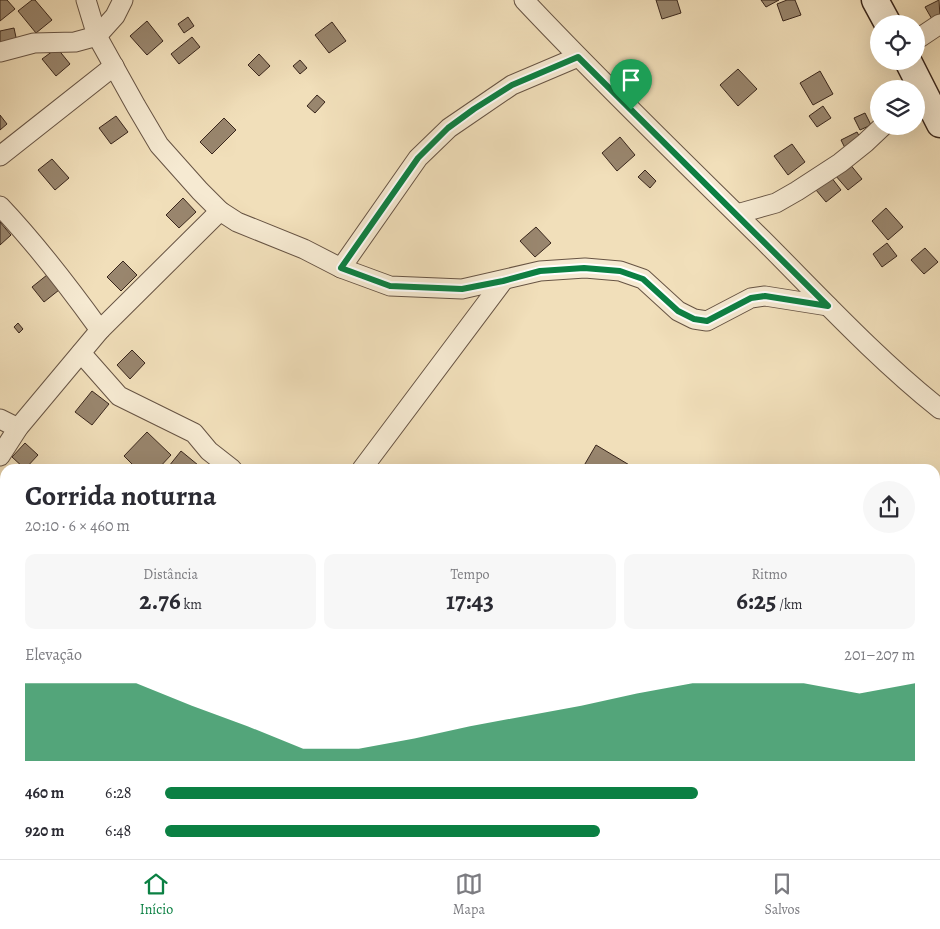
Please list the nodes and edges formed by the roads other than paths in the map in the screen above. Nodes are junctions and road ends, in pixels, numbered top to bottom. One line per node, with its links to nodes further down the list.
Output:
1 (86, 0): 8 (street)
2 (123, 0): 8 (street)
3 (524, 0): 10 (street)
4 (875, 0): 5 (main road)
5 (883, 15)
6 (940, 24): 7 (street)
7 (925, 34)
8 (97, 36): 9 (street); 11 (street)
9 (0, 52)
10 (578, 57): 18 (street); 19 (street)
11 (114, 66): 15 (street); 17 (street)
12 (925, 98): 13 (main road)
13 (940, 124)
14 (873, 135): 18 (street)
15 (0, 156)
16 (0, 206): 22 (street)
17 (220, 211): 19 (street); 22 (street)
18 (737, 214): 21 (street)
19 (341, 268): 20 (street)
20 (503, 281): 21 (street); 29 (street)
21 (828, 306): 24 (street)
22 (100, 330): 23 (street)
23 (81, 353): 26 (street); 28 (street)
24 (940, 409)
25 (0, 419): 26 (street)
26 (18, 428): 27 (street)
27 (0, 456)
28 (226, 464)
29 (366, 464)

